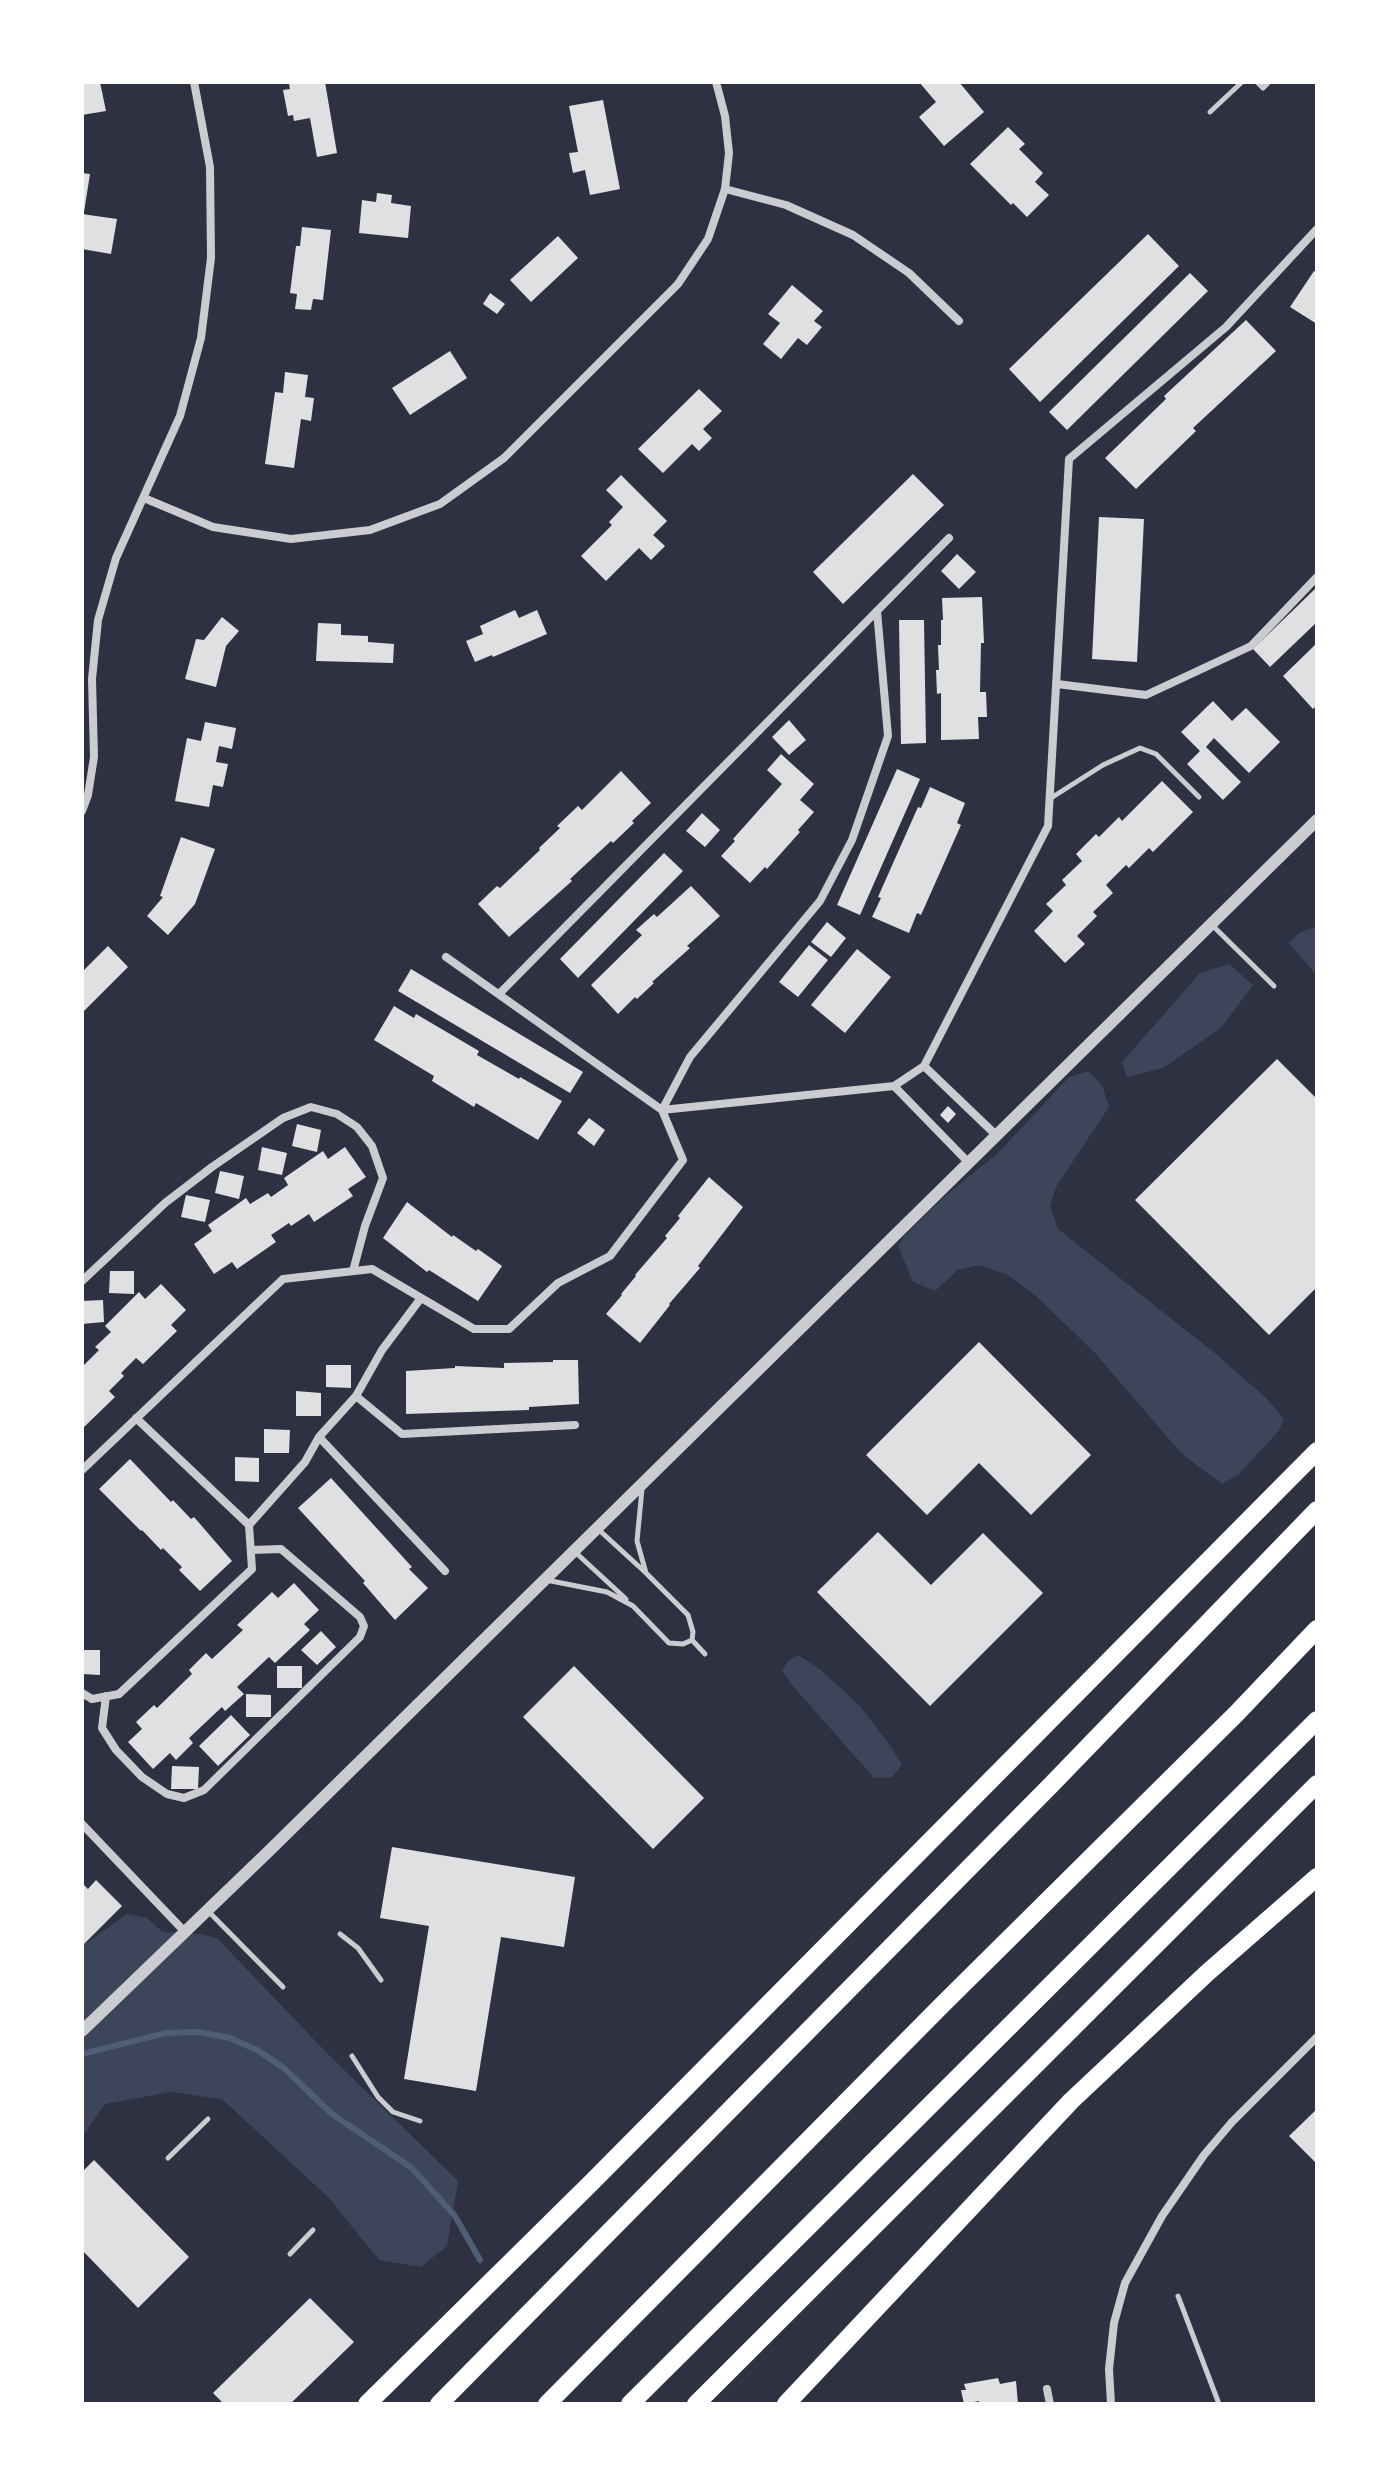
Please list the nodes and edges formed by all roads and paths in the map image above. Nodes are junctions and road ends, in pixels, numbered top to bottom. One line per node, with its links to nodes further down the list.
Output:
1 (194, 82): 10 (street)
2 (716, 82): 7 (street)
3 (1242, 82): 6 (lane)
4 (1257, 82): 5 (lane)
5 (1269, 82)
6 (1210, 112)
7 (725, 189): 9 (street); 10 (street)
8 (1317, 229): 14 (street)
9 (959, 321)
10 (144, 498): 17 (street)
11 (949, 538): 13 (street)
12 (1317, 577): 14 (street)
13 (877, 611): 22 (street); 25 (street)
14 (1057, 684): 16 (street)
15 (1199, 797): 16 (lane)
16 (1050, 799): 23 (street)
17 (82, 811)
18 (1317, 820): 19 (street)
19 (1211, 924): 21 (lane); 26 (street)
20 (446, 957): 22 (street)
21 (1274, 986)
22 (499, 994): 25 (street)
23 (924, 1066): 24 (street); 26 (street)
24 (894, 1086): 25 (street); 27 (street)
25 (662, 1110): 30 (street)
26 (996, 1135): 27 (street)
27 (968, 1162): 37 (street)
28 (353, 1271): 29 (street); 30 (street); 32 (street)
29 (82, 1281)
30 (421, 1298): 31 (street)
31 (356, 1396): 33 (street); 34 (street)
32 (136, 1418): 36 (street); 39 (street)
33 (575, 1425)
34 (319, 1437): 39 (street); 43 (street)
35 (1317, 1451): 71 (highway)
36 (82, 1470)
37 (643, 1484): 40 (street); 44 (lane)
38 (1317, 1510): 72 (highway)
39 (249, 1525): 41 (street)
40 (598, 1528): 42 (street); 44 (lane)
41 (251, 1550): 51 (street); 51 (street)
42 (574, 1550): 45 (street); 46 (lane)
43 (445, 1571)
44 (651, 1578): 48 (lane)
45 (545, 1580): 46 (lane); 56 (street)
46 (633, 1606): 48 (lane)
47 (1317, 1629): 73 (highway)
48 (692, 1640): 49 (lane)
49 (705, 1654)
50 (82, 1693): 51 (street)
51 (106, 1696)
52 (1317, 1720): 74 (highway)
53 (1317, 1784): 75 (highway)
54 (82, 1824): 57 (street)
55 (1317, 1877): 76 (highway)
56 (207, 1910): 57 (street); 60 (lane)
57 (185, 1932): 61 (street)
58 (340, 1934): 59 (lane)
59 (381, 1980)
60 (283, 1987)
61 (82, 2031)
62 (1317, 2037): 78 (street)
63 (352, 2056): 65 (lane)
64 (208, 2119): 66 (lane)
65 (420, 2121)
66 (168, 2158)
67 (313, 2230): 68 (lane)
68 (290, 2254)
69 (1178, 2296): 79 (lane)
70 (1047, 2389): 77 (street)
71 (367, 2404)
72 (439, 2404)
73 (547, 2404)
74 (630, 2404)
75 (696, 2404)
76 (786, 2404)
77 (1050, 2404)
78 (1111, 2404)
79 (1219, 2404)

